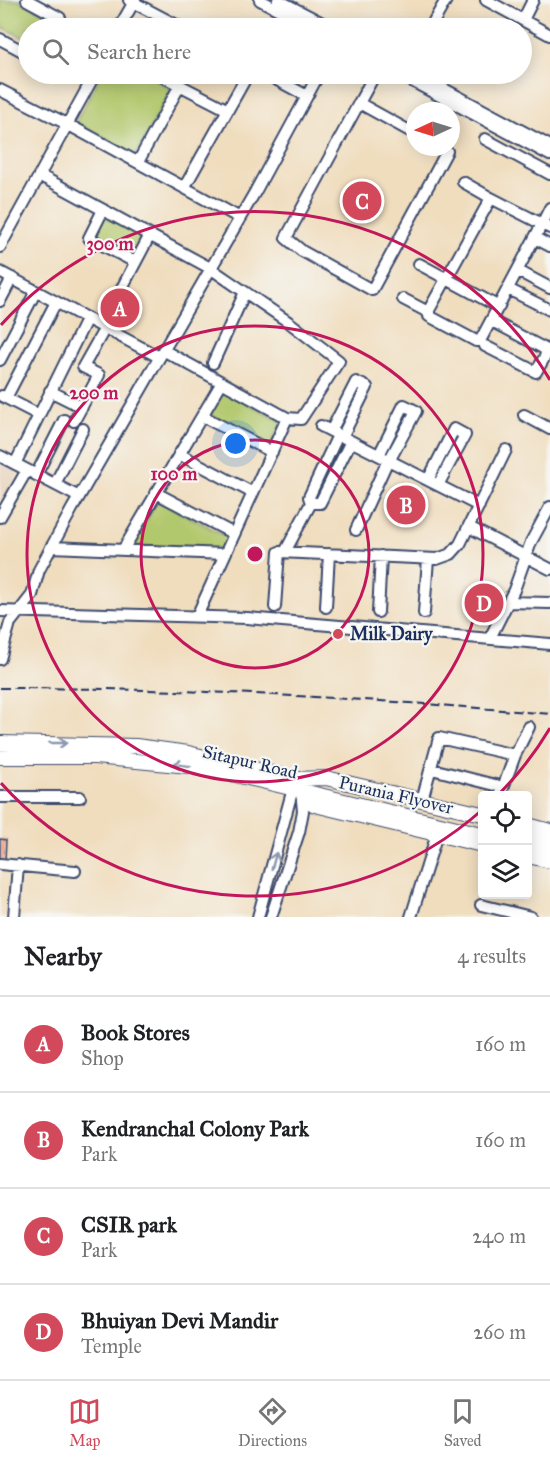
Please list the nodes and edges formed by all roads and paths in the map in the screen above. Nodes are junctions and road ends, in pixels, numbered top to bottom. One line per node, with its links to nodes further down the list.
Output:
1 (27, 0): 8 (street)
2 (278, 0): 12 (street)
3 (446, 0): 13 (street)
4 (486, 0): 14 (street)
5 (533, 0): 15 (street)
6 (132, 1): 9 (street); 10 (street)
7 (264, 1): 11 (street)
8 (60, 18)
9 (124, 18)
10 (163, 18)
11 (295, 18)
12 (313, 18)
13 (436, 18)
14 (519, 18)
15 (524, 18)
16 (532, 25): 17 (street)
17 (550, 35)
18 (0, 39): 19 (street)
19 (18, 49)
20 (89, 84): 32 (street)
21 (242, 84): 31 (street)
22 (285, 84): 29 (street)
23 (314, 84): 29 (street)
24 (370, 84): 30 (street)
25 (420, 84): 36 (street)
26 (435, 84): 35 (street)
27 (180, 85): 31 (street); 38 (street)
28 (0, 90): 32 (street)
29 (307, 96): 46 (street)
30 (359, 104): 33 (street); 37 (street)
31 (228, 110): 42 (street)
32 (67, 124): 38 (street); 40 (street)
33 (406, 129)
34 (485, 139): 39 (street)
35 (550, 146)
36 (550, 154)
37 (444, 156)
38 (138, 162): 42 (street)
39 (550, 174)
40 (39, 175): 45 (street); 51 (street)
41 (464, 182): 43 (street)
42 (184, 188): 46 (street)
43 (491, 198): 47 (street); 58 (street)
44 (550, 208): 47 (street)
45 (103, 210): 48 (street); 52 (street)
46 (240, 218): 54 (street)
47 (548, 226): 49 (street)
48 (150, 235): 52 (street); 54 (street)
49 (535, 238): 50 (street); 55 (street)
50 (550, 246)
51 (0, 247)
52 (135, 262): 59 (street)
53 (419, 264): 58 (street)
54 (210, 268): 63 (street); 74 (street)
55 (518, 271): 60 (street); 61 (street)
56 (0, 272): 57 (street)
57 (12, 278): 62 (street); 65 (street)
58 (446, 279): 67 (street); 69 (street)
59 (122, 288)
60 (550, 288)
61 (508, 290): 67 (street); 68 (street)
62 (36, 291): 66 (street); 75 (street)
63 (244, 292): 76 (street); 84 (street)
64 (403, 298): 69 (street)
65 (0, 301)
66 (56, 302): 70 (street); 79 (street)
67 (499, 307): 71 (street)
68 (550, 310)
69 (428, 312): 71 (street)
70 (87, 318): 72 (street); 78 (street)
71 (492, 321): 73 (street)
72 (105, 328): 74 (street); 80 (street)
73 (485, 346)
74 (161, 354): 77 (street); 97 (street)
75 (0, 360)
76 (213, 363)
77 (222, 382): 83 (street); 84 (street)
78 (51, 391): 80 (street); 81 (street)
79 (3, 396): 81 (street)
80 (82, 407): 93 (street)
81 (39, 414): 92 (street)
82 (524, 415): 86 (street)
83 (202, 416): 88 (street); 89 (street)
84 (287, 418): 88 (street)
85 (83, 429): 94 (street)
86 (550, 429)
87 (506, 450): 98 (street)
88 (272, 452): 96 (street)
89 (179, 454): 95 (street); 96 (street)
90 (0, 456): 92 (street)
91 (385, 459): 98 (street); 102 (street); 106 (street)
92 (15, 464): 93 (street)
93 (32, 472): 94 (street); 100 (street)
94 (55, 484): 97 (street)
95 (156, 493): 103 (street); 105 (street)
96 (253, 493): 103 (street)
97 (79, 497): 104 (street)
98 (479, 506): 101 (street)
99 (550, 507): 110 (street)
100 (0, 517)
101 (469, 527): 110 (street); 111 (street)
102 (356, 530)
103 (234, 534): 107 (street)
104 (51, 547): 105 (street); 118 (street)
105 (123, 550): 107 (street)
106 (285, 552): 108 (street); 115 (street)
107 (225, 554): 121 (street)
108 (329, 554): 109 (street); 116 (street)
109 (381, 556): 111 (street); 119 (street)
110 (526, 556): 112 (street); 113 (street)
111 (428, 559): 120 (street)
112 (550, 569)
113 (508, 602): 114 (street); 122 (street)
114 (550, 603)
115 (275, 607)
116 (326, 607)
117 (0, 610): 118 (street)
118 (20, 610): 121 (street); 124 (street)
119 (378, 612)
120 (424, 613)
121 (197, 616): 122 (street)
122 (490, 638): 123 (street)
123 (550, 644)
124 (0, 659)
125 (529, 727): 127 (street)
126 (0, 743): 130 (main road, Sitapur Road, one-way to 130)
127 (515, 755): 129 (street); 131 (street)
128 (0, 757): 130 (main road, Sitapur Road, one-way to 128)
129 (432, 769): 131 (street); 134 (street)
130 (298, 784): 134 (main road, Sitapur Road); 136 (main road, Purania Flyover); 136 (main road, Sitapur Road); 153 (street, one-way to 130); 154 (street)
131 (501, 791)
132 (0, 796): 133 (street)
133 (80, 796)
134 (423, 800): 135 (main road, Sitapur Road)
135 (478, 813)
136 (439, 824): 137 (main road, Purania Flyover); 140 (main road, Purania Flyover); 143 (main road, Sitapur Road); 155 (street)
137 (478, 825)
138 (532, 826): 139 (main road)
139 (550, 831)
140 (478, 833)
141 (532, 837): 142 (main road)
142 (550, 841)
143 (478, 843)
144 (532, 846): 145 (main road)
145 (550, 851)
146 (532, 857): 147 (main road)
147 (550, 861)
148 (0, 864): 149 (street)
149 (18, 865): 150 (street); 152 (street)
150 (75, 871)
151 (481, 905): 156 (street)
152 (14, 917)
153 (258, 917)
154 (270, 917)
155 (411, 917)
156 (530, 917)

